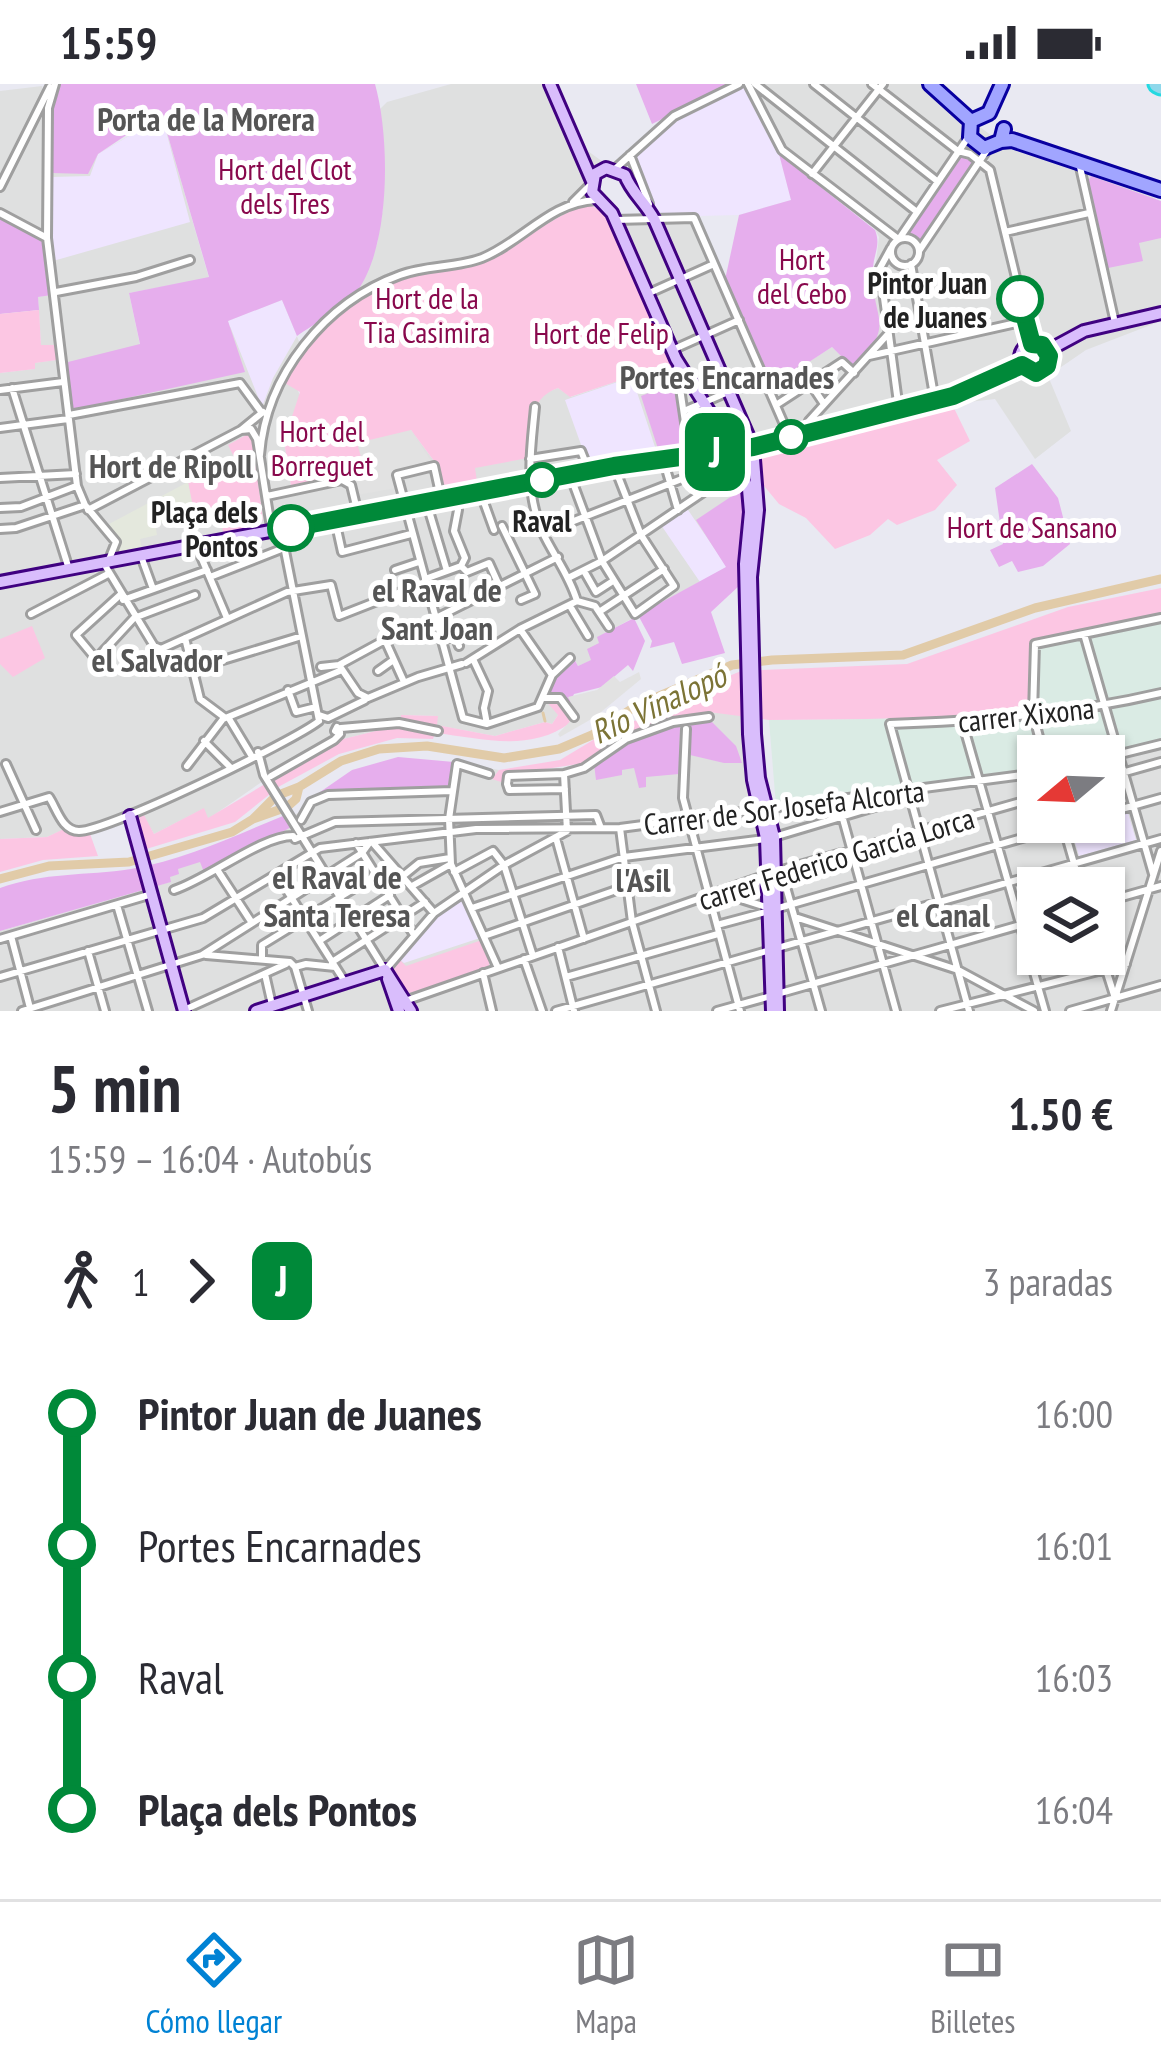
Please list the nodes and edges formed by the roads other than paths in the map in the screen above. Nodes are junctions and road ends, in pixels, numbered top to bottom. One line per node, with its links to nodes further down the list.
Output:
1 (53, 84): 23 (street); 34 (street)
2 (552, 84): 19 (main road); 22 (main road)
3 (814, 84): 11 (street)
4 (927, 84): 12 (main road)
5 (941, 84): 12 (main road)
6 (1006, 84): 12 (main road)
7 (752, 85): 9 (street); 10 (street); 16 (street)
8 (878, 86): 11 (street); 15 (street)
9 (771, 97): 10 (street); 14 (street)
10 (760, 107): 20 (street)
11 (856, 118): 14 (street); 21 (street)
12 (990, 126): 13 (main road); 13 (main road); 17 (street); 24 (main road)
13 (970, 137): 15 (street)
14 (834, 147): 20 (street); 28 (street)
15 (958, 151): 17 (street); 21 (street)
16 (630, 153): 19 (street); 31 (street)
17 (980, 163): 33 (street); 37 (street)
18 (1080, 167): 30 (street)
19 (611, 168): 22 (main road); 25 (main road)
20 (812, 175): 35 (street)
21 (937, 181): 28 (street)
22 (592, 182): 26 (main road); 27 (street)
23 (0, 187)
24 (1161, 187)
25 (629, 188): 26 (main road); 31 (main road)
26 (601, 202): 27 (street); 32 (main road)
27 (568, 205): 67 (street)
28 (917, 212): 35 (street)
29 (0, 213): 34 (street)
30 (1090, 213): 33 (street); 47 (street)
31 (655, 219): 32 (street); 39 (street); 41 (main road)
32 (615, 220): 43 (main road)
33 (1005, 232): 46 (street)
34 (46, 238): 42 (street)
35 (898, 239): 36 (street); 37 (street)
36 (891, 248): 40 (street); 48 (street)
37 (919, 251): 40 (street)
38 (190, 260): 42 (street)
39 (714, 264): 41 (street); 45 (street)
40 (911, 264): 50 (street)
41 (681, 279): 43 (street); 49 (main road)
42 (56, 292): 60 (street)
43 (647, 294): 54 (main road)
44 (1157, 315): 47 (main road)
45 (739, 320): 49 (street); 59 (street)
46 (1025, 321): 50 (street); 51 (street)
47 (1115, 323): 52 (main road)
48 (888, 334): 53 (street); 55 (street)
49 (705, 335): 54 (street); 64 (main road)
50 (925, 344): 53 (street); 65 (street)
51 (1032, 344): 52 (main road); 56 (main road)
52 (1047, 351): 56 (main road)
53 (890, 352): 55 (street); 71 (street)
54 (674, 354): 66 (main road); 72 (street)
55 (869, 356): 58 (street)
56 (1022, 365): 65 (main road)
57 (802, 370): 61 (street)
58 (854, 373): 61 (street); 68 (street)
59 (763, 376): 64 (street); 69 (street)
60 (63, 382): 62 (street); 74 (street)
61 (810, 382): 68 (street); 69 (street)
62 (12, 388): 63 (street); 75 (street)
63 (0, 390)
64 (729, 391): 66 (street); 80 (main road)
65 (935, 401): 71 (main road)
66 (704, 402): 72 (street); 81 (main road)
67 (269, 404): 73 (street); 83 (street)
68 (824, 404): 78 (street)
69 (776, 405): 79 (street)
70 (536, 406): 84 (street)
71 (899, 410): 78 (main road)
72 (683, 411): 82 (street)
73 (262, 413): 74 (street); 77 (street)
74 (68, 417): 75 (street); 89 (street)
75 (24, 425): 76 (street); 91 (street)
76 (0, 428)
77 (241, 430): 83 (street); 105 (street)
78 (805, 434): 79 (main road)
79 (790, 438): 80 (main road)
80 (753, 447): 81 (main road); 87 (main road)
81 (733, 449): 82 (main road); 87 (main road)
82 (689, 451): 85 (main road)
83 (260, 454): 98 (street)
84 (530, 460): 88 (street); 93 (street)
85 (663, 460): 86 (main road); 94 (street)
86 (614, 466): 88 (main road); 102 (street)
87 (741, 466): 94 (street); 106 (street); 212 (main road)
88 (589, 471): 90 (main road)
89 (76, 474): 91 (street); 95 (street)
90 (570, 475): 93 (main road); 109 (street)
91 (40, 476): 92 (street); 97 (street)
92 (0, 478)
93 (528, 482): 96 (main road); 113 (street)
94 (670, 484): 102 (street); 106 (street)
95 (77, 486): 97 (street); 105 (street)
96 (480, 491): 99 (main road); 129 (street)
97 (46, 496): 104 (street); 108 (street)
98 (265, 496): 107 (street); 111 (street)
99 (455, 496): 100 (main road); 122 (street)
100 (441, 498): 101 (main road); 103 (street)
101 (426, 501): 103 (main road); 127 (street)
102 (628, 501): 109 (street); 115 (street)
103 (403, 505): 107 (main road); 114 (street)
104 (0, 508)
105 (87, 508): 108 (street); 123 (street)
106 (678, 510): 115 (street)
107 (358, 514): 110 (main road)
108 (52, 516): 112 (street); 125 (street)
109 (586, 516): 113 (street); 120 (street)
110 (334, 518): 111 (main road); 114 (street)
111 (272, 526): 116 (main road); 117 (street)
112 (0, 529)
113 (543, 532): 119 (street)
114 (411, 534): 121 (street)
115 (641, 535): 120 (street); 124 (street)
116 (196, 545): 118 (main road); 130 (street)
117 (284, 548): 130 (street); 138 (street)
118 (141, 556): 123 (main road); 137 (street)
119 (558, 557): 129 (street); 131 (street)
120 (602, 561): 128 (street); 133 (street)
121 (419, 562): 126 (street); 134 (street)
122 (461, 566): 127 (street); 136 (street)
123 (108, 568): 125 (main road); 141 (street); 146 (street)
124 (664, 569): 140 (street); 140 (street)
125 (69, 570): 135 (main road)
126 (395, 570)
127 (447, 571): 134 (street)
128 (584, 571): 131 (street); 133 (street)
129 (525, 572): 136 (street); 143 (street)
130 (208, 573): 132 (street); 148 (street)
131 (570, 577): 144 (street)
132 (176, 580): 137 (street); 142 (street)
133 (614, 580): 140 (street)
134 (425, 581): 138 (street); 149 (street)
135 (0, 582)
136 (498, 585): 149 (street)
137 (153, 589): 141 (street)
138 (293, 594): 148 (street); 154 (street)
139 (195, 595): 142 (street)
140 (623, 596): 145 (street)
141 (121, 598): 147 (street); 147 (street)
142 (183, 598): 147 (street)
143 (521, 600)
144 (573, 603): 145 (street); 152 (street); 155 (street)
145 (599, 612): 151 (street)
146 (32, 614)
147 (134, 618): 156 (street)
148 (227, 618): 156 (street)
149 (436, 618): 157 (street)
150 (1161, 618): 153 (street)
151 (609, 627)
152 (520, 629): 161 (street); 167 (street)
153 (1084, 634): 174 (street); 176 (street)
154 (302, 636): 165 (street); 168 (street)
155 (588, 636)
156 (185, 638): 165 (street)
157 (443, 640): 158 (street); 163 (street)
158 (459, 646)
159 (571, 658): 167 (street)
160 (394, 660): 164 (street); 166 (street); 169 (street)
161 (467, 662): 163 (street); 181 (street)
162 (321, 667): 164 (street)
163 (450, 667): 169 (street); 181 (street)
164 (340, 668): 168 (street); 172 (street)
165 (190, 670): 177 (street)
166 (378, 671)
167 (552, 674): 173 (street)
168 (312, 682): 170 (street); 175 (street)
169 (404, 682): 172 (street)
170 (288, 690): 175 (street); 177 (street)
171 (1161, 693): 174 (street, carrer Xixona)
172 (368, 698): 175 (street)
173 (542, 698): 178 (street); 181 (street)
174 (1105, 707): 176 (street, carrer Xixona); 186 (street)
175 (318, 714): 184 (street); 190 (street)
176 (1034, 714): 180 (street, carrer Xixona); 185 (street)
177 (228, 717): 187 (street); 190 (street)
178 (574, 717)
179 (710, 717): 197 (street)
180 (962, 721): 201 (street); 204 (street, carrer Xixona)
181 (487, 724)
182 (686, 729): 219 (street)
183 (438, 731): 184 (street)
184 (338, 732): 199 (street)
185 (1040, 735)
186 (1113, 735)
187 (204, 740): 193 (street); 194 (street)
188 (1161, 744): 189 (street)
189 (1125, 753)
190 (251, 758): 193 (street); 199 (street)
191 (1161, 762): 195 (street)
192 (6, 764): 208 (street)
193 (230, 766): 215 (street)
194 (187, 767)
195 (1125, 772)
196 (489, 774): 203 (street)
197 (564, 774): 202 (street); 202 (street)
198 (1017, 776): 201 (street, Carrer de Sor Josefa Alcorta)
199 (267, 777): 220 (street)
200 (1125, 780): 209 (street)
201 (979, 781): 204 (street, Carrer de Sor Josefa Alcorta); 213 (street)
202 (566, 789): 214 (street)
203 (454, 791): 218 (street); 220 (street)
204 (909, 794): 206 (street, Carrer de Sor Josefa Alcorta); 217 (street); 226 (street)
205 (1161, 798): 209 (street)
206 (838, 801): 212 (street, Carrer de Sor Josefa Alcorta); 217 (street)
207 (1017, 803): 213 (street, carrer Federico García Lorca)
208 (26, 805): 211 (street); 215 (street); 224 (street)
209 (1132, 806): 210 (street); 236 (street)
210 (1125, 808)
211 (0, 810)
212 (763, 810): 219 (street, Carrer de Sor Josefa Alcorta); 230 (main road)
213 (988, 812): 226 (street, carrer Federico García Lorca); 237 (street)
214 (567, 815): 216 (street); 221 (street); 225 (street)
215 (130, 816): 267 (main road)
216 (476, 817): 218 (street); 223 (street)
217 (843, 817): 230 (street); 239 (street)
218 (449, 819): 227 (street); 229 (street)
219 (689, 819): 222 (street, Carrer de Sor Josefa Alcorta); 238 (street)
220 (298, 822): 229 (street)
221 (601, 828): 222 (street, Carrer de Sor Josefa Alcorta); 225 (street, Carrer de Sor Josefa Alcorta)
222 (620, 828): 243 (street)
223 (476, 829): 227 (street); 228 (street)
224 (36, 830)
225 (567, 831): 228 (street)
226 (920, 831): 239 (street, carrer Federico García Lorca); 247 (street)
227 (448, 833): 233 (street); 244 (street)
228 (555, 833): 246 (street); 256 (street)
229 (297, 836): 241 (street); 249 (street)
230 (770, 838): 238 (street); 250 (main road)
231 (1017, 839): 237 (street)
232 (1161, 839): 236 (street)
233 (371, 841): 234 (street); 242 (street); 255 (street)
234 (356, 843): 241 (street); 242 (street)
235 (1068, 843): 245 (street)
236 (1143, 844): 245 (street); 252 (street)
237 (997, 845): 247 (street); 257 (street)
238 (696, 848): 243 (street); 270 (street)
239 (852, 850): 250 (street, carrer Federico García Lorca); 258 (street)
240 (1161, 851): 252 (street)
241 (307, 853): 251 (street); 254 (street)
242 (362, 853): 253 (street); 254 (street)
243 (624, 857): 256 (street); 260 (street)
244 (452, 864): 246 (street); 255 (street); 259 (street); 265 (street)
245 (1074, 864): 248 (street); 257 (street)
246 (504, 865): 265 (street); 268 (street)
247 (929, 865): 258 (street); 276 (street)
248 (1075, 867)
249 (218, 872): 264 (street); 274 (street)
250 (771, 873): 266 (street, carrer Federico García Lorca); 281 (main road)
251 (277, 874): 273 (street); 274 (street)
252 (1153, 874): 263 (street)
253 (376, 875): 269 (street); 272 (street)
254 (328, 876): 272 (street); 273 (street)
255 (403, 876): 259 (street)
256 (567, 876): 268 (street); 277 (street)
257 (1007, 883): 276 (street); 285 (street)
258 (861, 884): 278 (street); 288 (street)
259 (412, 886): 275 (street)
260 (628, 886): 277 (street); 290 (street)
261 (1161, 886): 263 (street)
262 (786, 887): 278 (street)
263 (1150, 889): 271 (street); 318 (street)
264 (174, 890)
265 (464, 891): 280 (street); 282 (street)
266 (718, 892): 270 (street, carrer Federico García Lorca); 281 (street)
267 (152, 894): 279 (street); 294 (main road)
268 (513, 894): 280 (street); 289 (street)
269 (390, 895): 283 (street); 286 (street)
270 (709, 895): 290 (street, carrer Federico García Lorca); 293 (street)
271 (1125, 896)
272 (341, 897): 286 (street); 287 (street)
273 (292, 898): 287 (street); 291 (street)
274 (236, 899): 291 (street); 294 (street)
275 (425, 902): 282 (street); 283 (street)
276 (939, 902): 288 (street); 306 (street)
277 (574, 904): 289 (street); 300 (street)
278 (791, 904): 281 (street); 284 (street)
279 (117, 905): 297 (street); 301 (street)
280 (472, 908): 298 (street)
281 (771, 909): 293 (street); 308 (main road)
282 (434, 913): 296 (street)
283 (403, 917): 296 (street); 303 (street)
284 (795, 917): 295 (street); 304 (street)
285 (1017, 917)
286 (354, 918): 302 (street); 303 (street)
287 (305, 919): 302 (street); 314 (street)
288 (872, 921): 295 (street); 305 (street)
289 (522, 922): 298 (street); 313 (street)
290 (632, 922): 300 (street, carrer Federico García Lorca); 312 (street)
291 (252, 923): 310 (street)
292 (1017, 925): 306 (street)
293 (718, 929): 312 (street); 315 (street)
294 (162, 931): 301 (street); 319 (main road)
295 (838, 931): 304 (street); 305 (street)
296 (415, 935): 322 (street)
297 (10, 936): 299 (street); 324 (street)
298 (484, 936): 321 (street)
299 (0, 939)
300 (584, 939): 307 (street, carrer Federico García Lorca)
301 (127, 940): 309 (street); 327 (street)
302 (319, 940): 317 (street)
303 (368, 940): 317 (street); 322 (street)
304 (802, 941): 308 (street); 334 (street)
305 (878, 944): 311 (street); 316 (street)
306 (951, 944): 311 (street); 323 (street)
307 (558, 947): 313 (street, carrer Federico García Lorca); 332 (street)
308 (772, 950): 315 (street); 339 (main road)
309 (88, 951): 324 (street); 338 (street)
310 (202, 955): 314 (street); 319 (street)
311 (912, 955): 316 (street); 323 (street)
312 (641, 956): 332 (street); 335 (street)
313 (528, 958): 321 (street, carrer Federico García Lorca); 355 (street)
314 (262, 959): 320 (street)
315 (727, 962): 335 (street); 345 (street)
316 (883, 963): 334 (street); 361 (street)
317 (334, 964): 320 (street); 333 (street)
318 (1126, 964): 342 (street)
319 (171, 965): 327 (street); 351 (main road)
320 (292, 965): 326 (street); 341 (street)
321 (498, 968): 325 (street, carrer Federico García Lorca)
322 (386, 970): 333 (main road); 344 (main road)
323 (958, 970): 340 (street); 346 (street)
324 (20, 971): 331 (street); 348 (street)
325 (483, 973): 344 (street, carrer Federico García Lorca); 354 (street)
326 (265, 974): 343 (street); 351 (street)
327 (137, 975): 338 (street); 350 (street)
328 (1034, 975): 336 (street)
329 (1081, 975): 336 (street)
330 (1107, 975): 342 (street)
331 (0, 977)
332 (566, 977): 347 (street)
333 (345, 982): 341 (main road)
334 (814, 983): 339 (street); 360 (street)
335 (649, 985): 347 (street); 357 (street)
336 (1037, 986): 340 (street); 364 (street)
337 (1161, 986): 342 (street)
338 (98, 987): 348 (street); 349 (street)
339 (774, 994): 345 (street); 359 (main road)
340 (1004, 995): 346 (street); 363 (street)
341 (304, 996): 343 (main road); 353 (street)
342 (1115, 998): 365 (street); 366 (street)
343 (273, 1008): 352 (main road)
344 (404, 1008)
345 (739, 1008): 358 (street)
346 (968, 1008): 362 (street)
347 (573, 1009): 356 (street)
348 (28, 1010)
349 (105, 1011)
350 (148, 1011)
351 (183, 1011)
352 (256, 1011)
353 (308, 1011)
354 (492, 1011)
355 (542, 1011)
356 (556, 1011)
357 (656, 1011)
358 (717, 1011)
359 (775, 1011)
360 (821, 1011)
361 (896, 1011)
362 (940, 1011)
363 (1034, 1011)
364 (1045, 1011)
365 (1070, 1011)
366 (1111, 1011)

